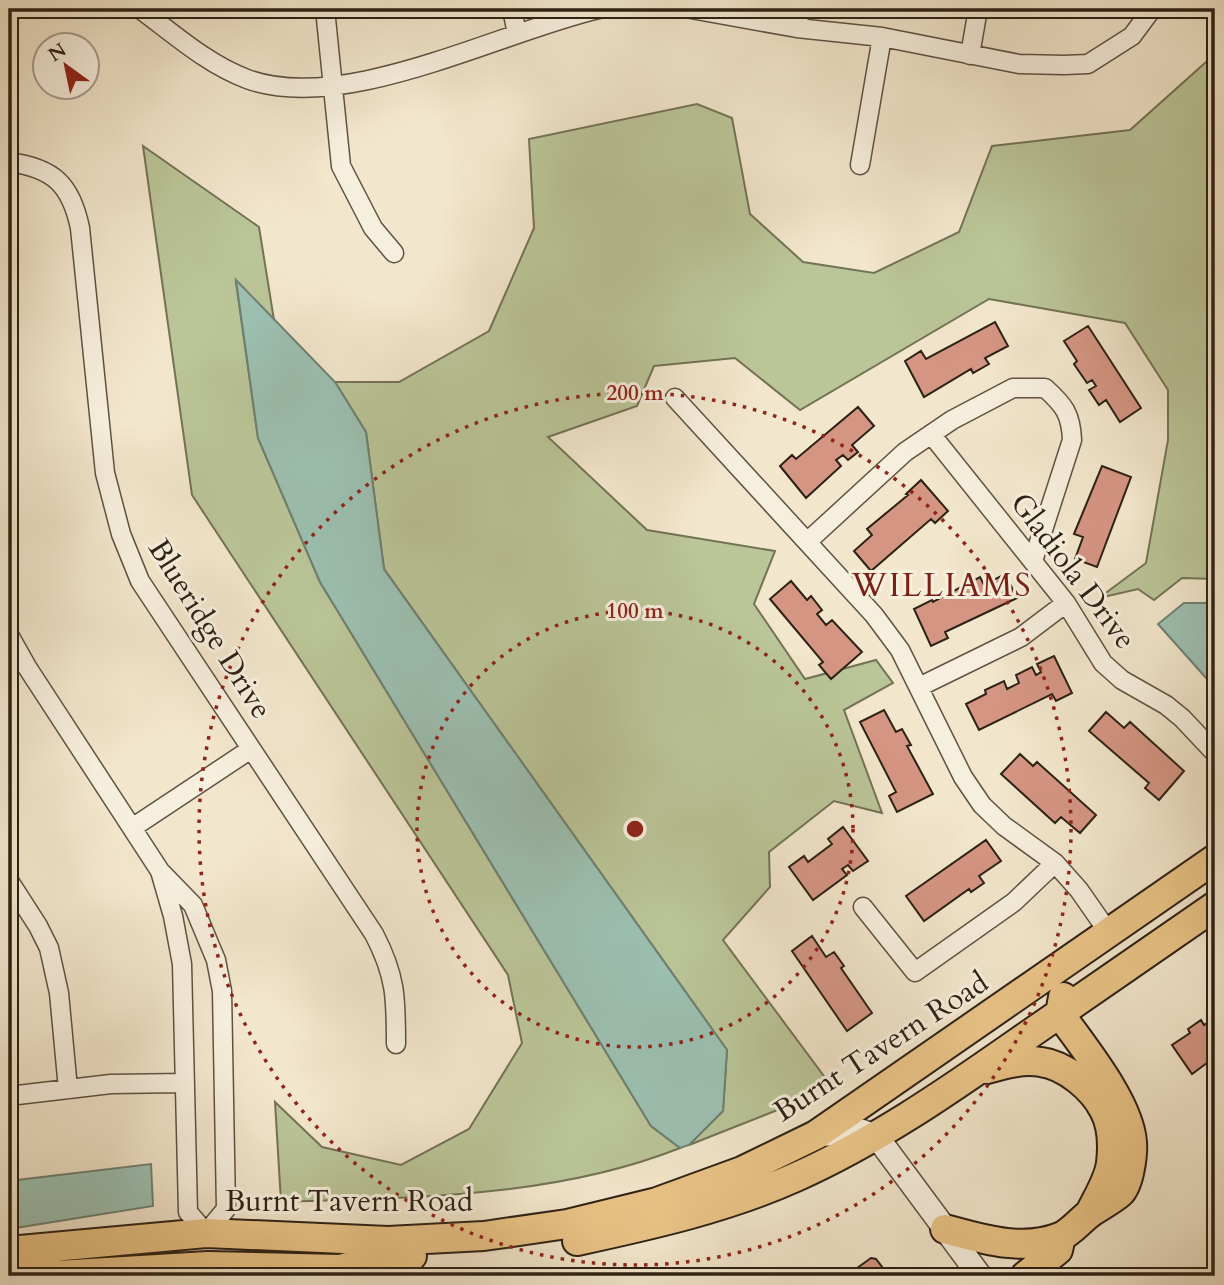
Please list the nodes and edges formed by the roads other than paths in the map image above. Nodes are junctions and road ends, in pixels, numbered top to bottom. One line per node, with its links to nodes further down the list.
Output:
1 (140, 9): 13 (street)
2 (325, 9): 13 (street)
3 (512, 9): 10 (street)
4 (599, 9): 10 (street)
5 (691, 9): 9 (street)
6 (800, 9): 9 (street)
7 (978, 9): 12 (street)
8 (1152, 9): 12 (street)
9 (797, 28): 11 (street)
10 (517, 34): 13 (street)
11 (882, 37): 12 (street); 15 (street)
12 (970, 55)
13 (331, 85): 16 (street)
14 (9, 162): 24 (street, Blueridge Drive)
15 (860, 165)
16 (394, 253)
17 (675, 398): 19 (street)
18 (931, 434): 19 (street); 20 (street, Gladiola Drive); 20 (street)
19 (807, 542): 23 (street)
20 (1033, 561): 21 (street, Gladiola Drive)
21 (1066, 603): 23 (street); 25 (street, Gladiola Drive)
22 (9, 635): 26 (street)
23 (919, 687): 28 (street)
24 (251, 749): 26 (street); 36 (street, Blueridge Drive)
25 (1215, 753)
26 (132, 828): 29 (street)
27 (1215, 859): 34 (main road, Burnt Tavern Road)
28 (1055, 863): 33 (street); 34 (street)
29 (160, 871): 38 (street); 45 (street)
30 (9, 881): 39 (street)
31 (1215, 882): 35 (main road)
32 (1215, 906): 35 (main road, Burnt Tavern Road)
33 (863, 907)
34 (1109, 933): 41 (main road, Burnt Tavern Road)
35 (1060, 1014): 37 (main road, Burnt Tavern Road); 43 (main road)
36 (396, 1044)
37 (974, 1073): 42 (main road, Burnt Tavern Road); 43 (main road)
38 (184, 1083): 39 (street); 45 (street)
39 (68, 1089): 40 (street)
40 (9, 1096)
41 (816, 1135): 42 (street); 45 (main road, Burnt Tavern Road)
42 (877, 1137): 44 (street); 48 (main road, Burnt Tavern Road)
43 (1090, 1213): 46 (main road)
44 (945, 1229): 46 (main road); 51 (street)
45 (206, 1233): 47 (main road, Burnt Tavern Road); 48 (main road); 49 (main road)
46 (1061, 1237): 52 (main road)
47 (9, 1251)
48 (392, 1255): 49 (main road, Burnt Tavern Road)
49 (42, 1267): 50 (main road, Burnt Tavern Road)
50 (9, 1276)
51 (980, 1276)
52 (1025, 1276)

